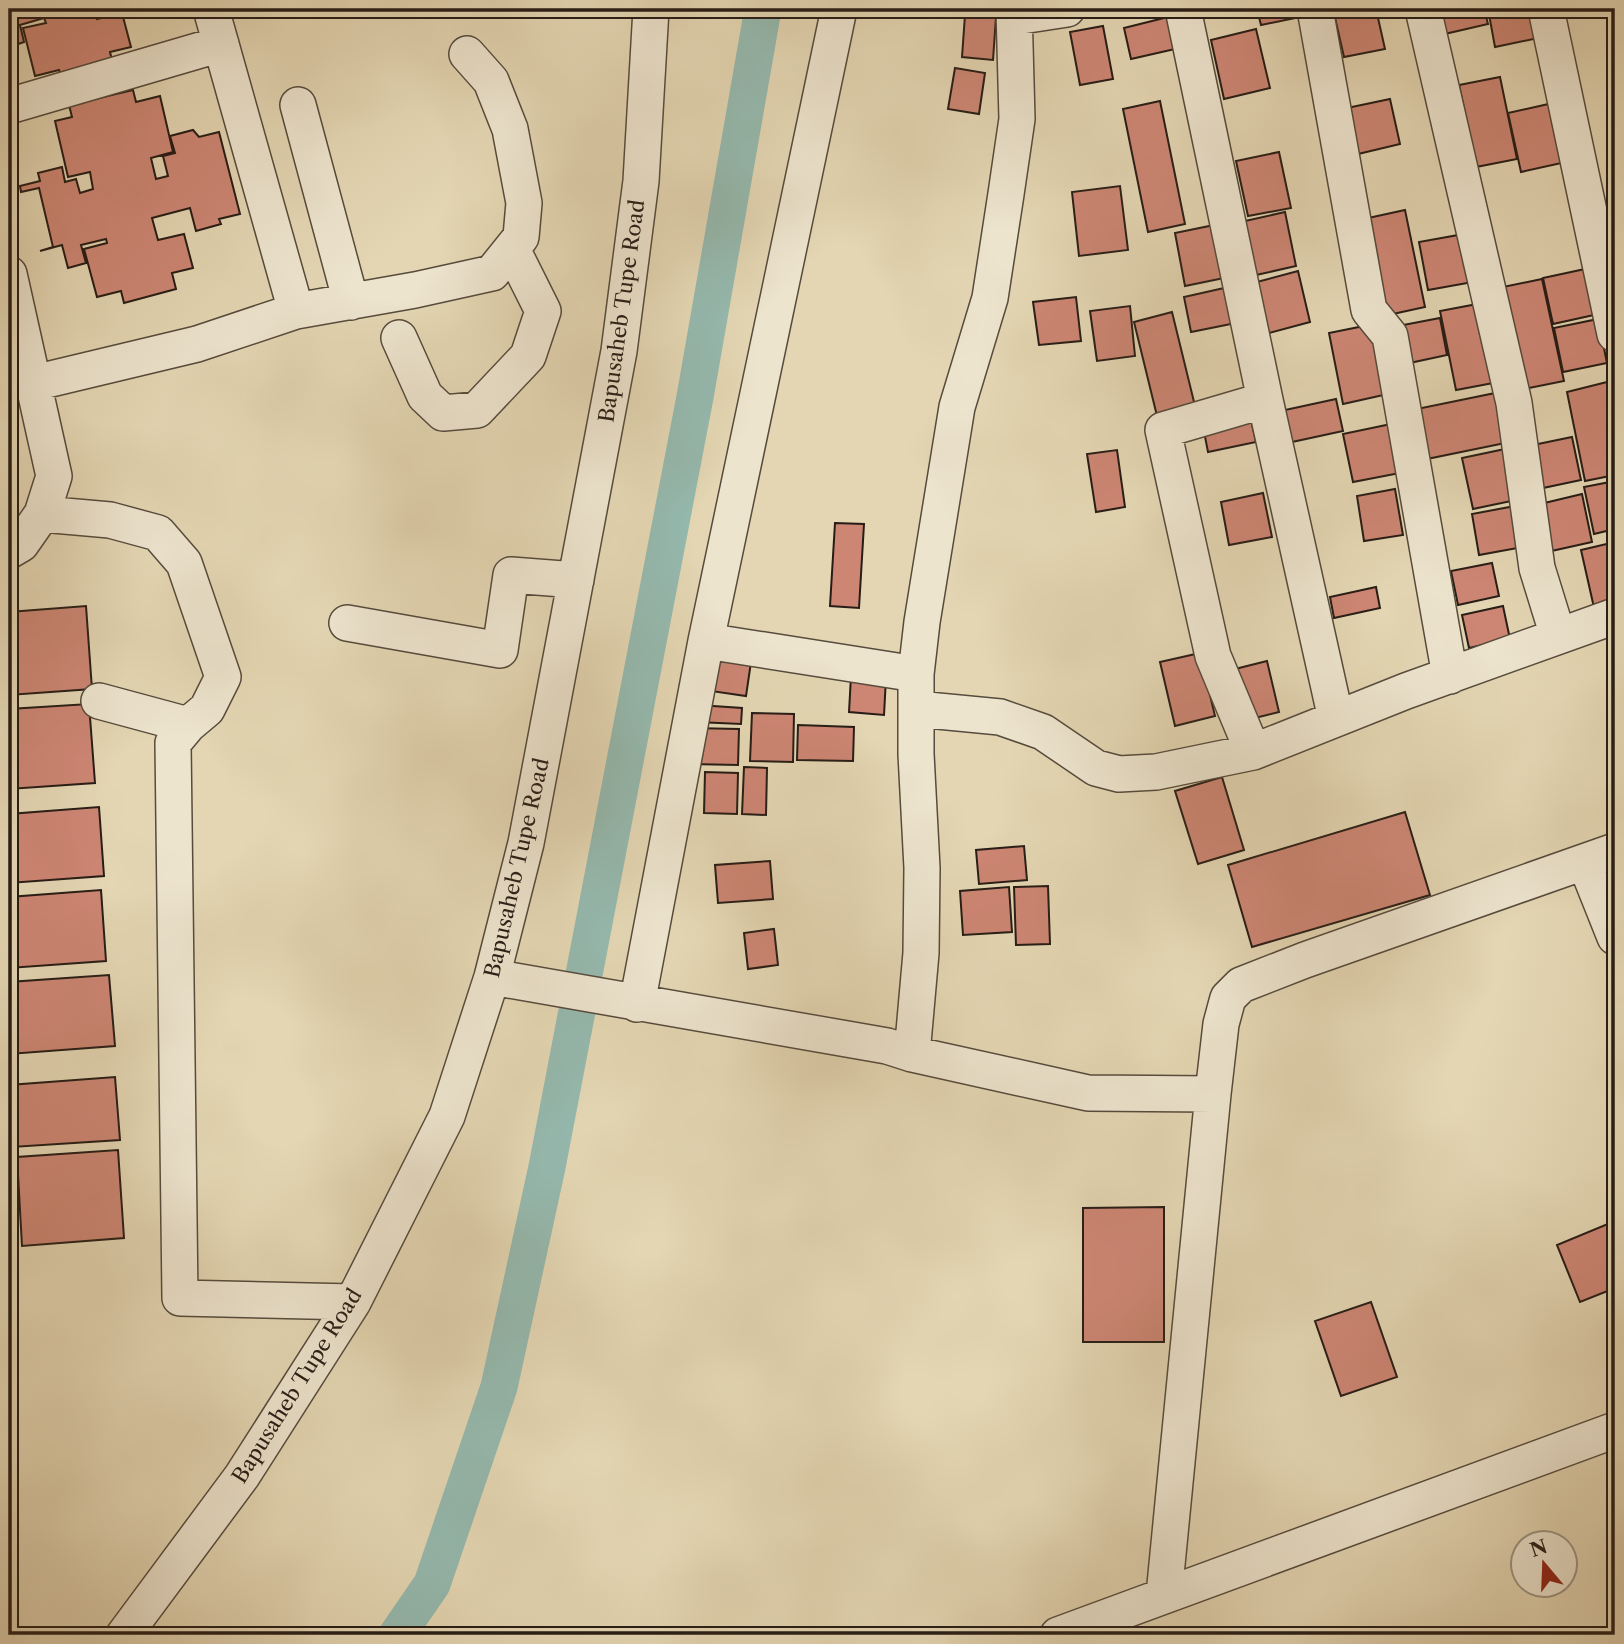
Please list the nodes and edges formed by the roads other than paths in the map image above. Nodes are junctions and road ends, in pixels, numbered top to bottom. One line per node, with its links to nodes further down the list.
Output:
1 (211, 9): 10 (street)
2 (651, 9): 24 (street, Bapusaheb Tupe Road)
3 (839, 9): 28 (street)
4 (1067, 9): 9 (street)
5 (1183, 9): 21 (street)
6 (1315, 9): 30 (street)
7 (1423, 9): 27 (street)
8 (1546, 9): 18 (street)
9 (1015, 13): 29 (street)
10 (221, 44): 13 (street); 17 (street)
11 (467, 54): 14 (street)
12 (298, 105): 16 (street)
13 (9, 106)
14 (512, 249): 16 (street); 19 (street)
15 (9, 274): 20 (street)
16 (351, 302): 17 (street)
17 (296, 312): 20 (street)
18 (1615, 334)
19 (399, 338)
20 (34, 383): 22 (street)
21 (1265, 400): 33 (street); 35 (street)
22 (42, 514): 23 (street); 34 (street)
23 (9, 551)
24 (576, 580): 26 (street); 38 (street, Bapusaheb Tupe Road)
25 (1615, 616): 27 (street)
26 (347, 623)
27 (1558, 636): 30 (street)
28 (706, 641): 29 (street); 39 (street)
29 (916, 674): 32 (street)
30 (1450, 676): 33 (street)
31 (99, 701): 34 (street)
32 (917, 709): 35 (street); 40 (street)
33 (1336, 719): 35 (street)
34 (188, 725): 42 (street)
35 (1253, 752)
36 (1600, 857): 37 (street); 41 (street)
37 (1615, 936)
38 (502, 979): 39 (street); 42 (street, Bapusaheb Tupe Road)
39 (623, 1001): 40 (street)
40 (912, 1054): 41 (street)
41 (1213, 1094): 44 (street)
42 (353, 1302): 45 (street, Bapusaheb Tupe Road)
43 (1615, 1430): 44 (street)
44 (1164, 1595): 46 (street)
45 (124, 1635)
46 (1058, 1635)

